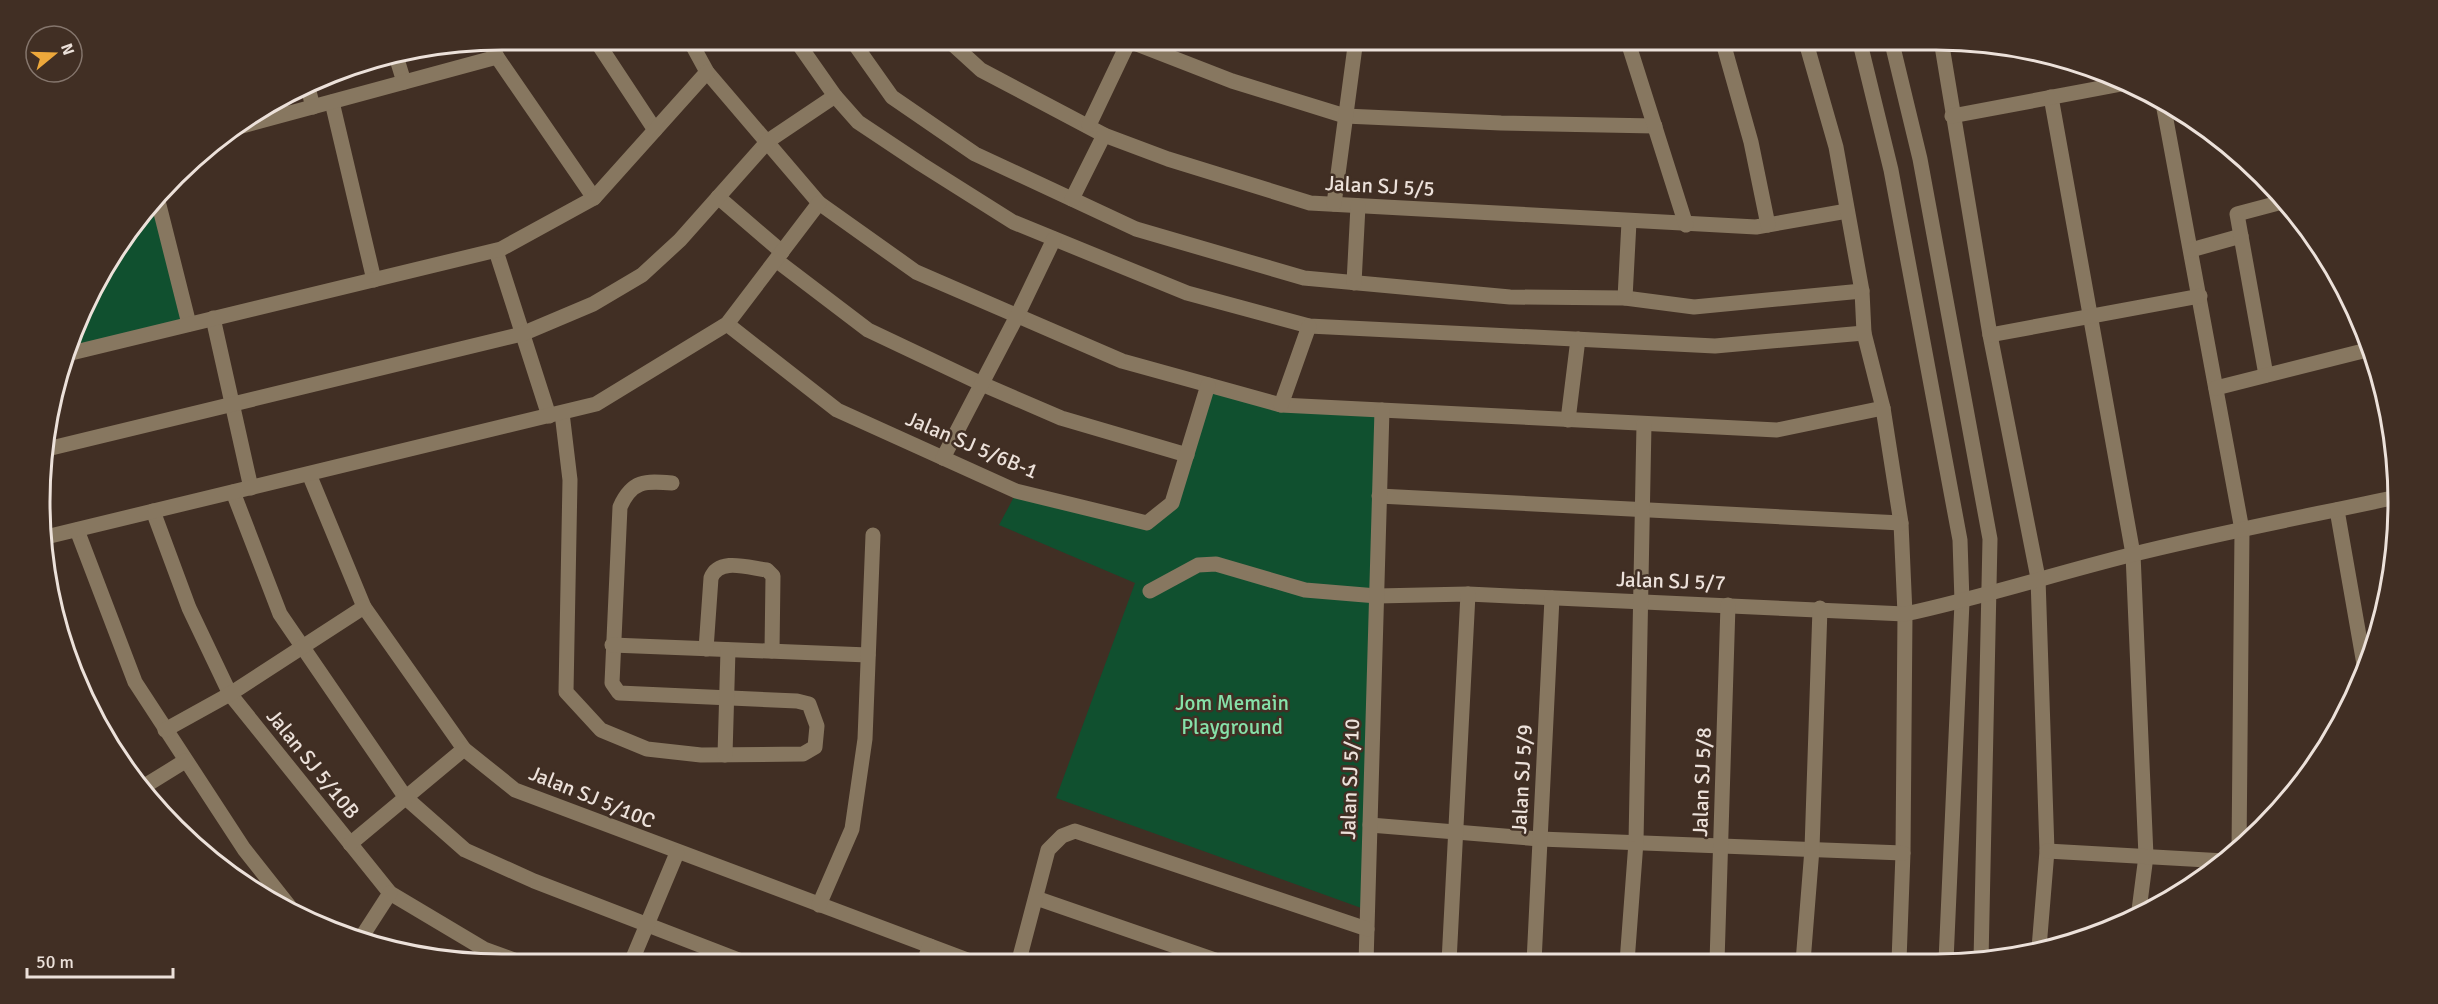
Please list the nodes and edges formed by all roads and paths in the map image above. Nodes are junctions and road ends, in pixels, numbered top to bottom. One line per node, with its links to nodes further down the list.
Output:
1 (494, 50): 16 (street)
2 (603, 50): 32 (street)
3 (695, 50): 18 (street)
4 (803, 50): 22 (street)
5 (859, 50): 37 (street)
6 (959, 50): 30 (street, Jalan SJ 5/5)
7 (1123, 50): 30 (street)
8 (1153, 50): 27 (street)
9 (1354, 50): 27 (street)
10 (1631, 50): 31 (street)
11 (1725, 50): 46 (street)
12 (1808, 50): 43 (street)
13 (1862, 50): 105 (street)
14 (1894, 50): 100 (street)
15 (1942, 50): 28 (street)
16 (497, 57): 19 (street); 36 (street)
17 (398, 62): 19 (street)
18 (707, 72): 32 (street); 34 (street)
19 (404, 82): 24 (street)
20 (2113, 86): 23 (street)
21 (309, 93): 25 (street)
22 (835, 96): 34 (street); 48 (street)
23 (2052, 97): 28 (street); 58 (street)
24 (332, 102): 25 (street); 52 (street)
25 (313, 107): 29 (street)
26 (2165, 112): 49 (street)
27 (1345, 116): 31 (street); 39 (street)
28 (1952, 116): 65 (street)
29 (257, 122)
30 (1089, 126): 33 (street, Jalan SJ 5/5)
31 (1655, 126): 45 (street)
32 (655, 130): 36 (street)
33 (1104, 135): 37 (street); 39 (street, Jalan SJ 5/5)
34 (768, 141): 35 (street); 38 (street)
35 (718, 197): 51 (street); 64 (street)
36 (594, 198): 50 (street)
37 (1071, 199): 53 (street)
38 (819, 203): 51 (street); 57 (street)
39 (1334, 204): 41 (street, Jalan SJ 5/5)
40 (2276, 204): 47 (street)
41 (1358, 206): 44 (street, Jalan SJ 5/5); 53 (street)
42 (160, 207): 60 (street)
43 (1847, 211): 46 (street, Jalan SJ 5/5); 54 (street)
44 (1629, 222): 45 (street, Jalan SJ 5/5); 56 (street)
45 (1686, 225): 46 (street, Jalan SJ 5/5)
46 (1768, 225)
47 (2241, 236): 49 (street); 69 (street)
48 (1054, 239): 57 (street); 62 (street)
49 (2191, 249): 55 (street)
50 (496, 251): 52 (street); 64 (street)
51 (779, 256): 61 (street); 70 (street)
52 (374, 280): 59 (street)
53 (1354, 283): 56 (street)
54 (1862, 291): 56 (street); 63 (street)
55 (2200, 296): 58 (street); 72 (street)
56 (1625, 298)
57 (1017, 316): 70 (street); 71 (street)
58 (2092, 316): 65 (street); 97 (street)
59 (213, 318): 60 (street); 73 (street)
60 (189, 324): 68 (street)
61 (727, 324): 77 (street); 82 (street, Jalan SJ 5/6B-1)
62 (1310, 326): 66 (street); 74 (street)
63 (1864, 333): 66 (street); 75 (street)
64 (522, 334): 73 (street); 77 (street)
65 (1990, 334): 98 (street)
66 (1578, 339): 78 (street)
67 (2362, 351): 69 (street)
68 (76, 352)
69 (2266, 375): 72 (street)
70 (982, 384): 81 (street); 82 (street)
71 (1208, 385): 74 (street); 81 (street, Jalan SJ 5/6B-1)
72 (2216, 388): 94 (street)
73 (232, 404): 80 (street); 85 (street)
74 (1281, 405): 76 (street)
75 (1882, 408): 79 (street); 92 (street)
76 (1382, 410): 78 (street); 87 (street, Jalan SJ 5/10)
77 (555, 415): 83 (street); 121 (street)
78 (1569, 420): 79 (street)
79 (1644, 424): 89 (street)
80 (53, 448)
81 (1187, 455): 82 (street, Jalan SJ 5/6B-1)
82 (943, 458)
83 (309, 474): 85 (street); 107 (street, Jalan SJ 5/10C)
84 (672, 483): 110 (street)
85 (251, 488): 86 (street)
86 (233, 492): 91 (street); 111 (street)
87 (1379, 496): 89 (street); 102 (street, Jalan SJ 5/10)
88 (2388, 499): 90 (street, Jalan SJ 5/7)
89 (1642, 509): 92 (street); 104 (street)
90 (2337, 510): 94 (street, Jalan SJ 5/7); 115 (street)
91 (153, 511): 93 (street); 117 (street, Jalan SJ 5/10B)
92 (1901, 523): 109 (street)
93 (77, 530): 96 (street); 119 (street)
94 (2242, 530): 97 (street, Jalan SJ 5/7); 127 (street)
95 (873, 535): 116 (street)
96 (50, 536)
97 (2133, 554): 98 (street, Jalan SJ 5/7); 136 (street)
98 (2038, 578): 100 (street, Jalan SJ 5/7); 133 (street)
99 (1150, 591): 102 (street, Jalan SJ 5/7)
100 (1990, 592): 105 (street, Jalan SJ 5/7); 148 (street)
101 (1468, 594): 102 (street, Jalan SJ 5/7); 103 (street, Jalan SJ 5/7); 126 (street)
102 (1377, 596): 125 (street, Jalan SJ 5/10)
103 (1552, 598): 104 (street, Jalan SJ 5/7); 128 (street, Jalan SJ 5/9)
104 (1640, 601): 106 (street, Jalan SJ 5/7); 129 (street)
105 (1962, 602): 109 (street, Jalan SJ 5/7); 163 (street)
106 (1728, 604): 108 (street, Jalan SJ 5/7); 131 (street, Jalan SJ 5/8)
107 (364, 606): 111 (street); 120 (street, Jalan SJ 5/10C)
108 (1820, 608): 109 (street, Jalan SJ 5/7); 132 (street)
109 (1905, 614): 135 (street)
110 (612, 645): 112 (street); 118 (street)
111 (302, 647): 117 (street); 124 (street)
112 (706, 649): 113 (street); 114 (street)
113 (728, 650): 114 (street); 118 (street)
114 (772, 651): 116 (street)
115 (2362, 653)
116 (868, 655): 141 (street)
117 (230, 694): 119 (street); 130 (street, Jalan SJ 5/10B)
118 (727, 698): 121 (street); 121 (street)
119 (165, 730): 122 (street)
120 (464, 749): 124 (street); 134 (street, Jalan SJ 5/10C)
121 (725, 755)
122 (185, 761): 123 (street); 139 (street)
123 (148, 784)
124 (405, 798): 130 (street); 143 (street)
125 (1370, 825): 126 (street); 144 (street, Jalan SJ 5/10)
126 (1457, 832): 128 (street); 157 (street)
127 (2239, 837)
128 (1540, 839): 129 (street); 158 (street, Jalan SJ 5/9)
129 (1636, 842): 131 (street); 159 (street)
130 (350, 844): 138 (street, Jalan SJ 5/10B)
131 (1721, 845): 132 (street); 160 (street, Jalan SJ 5/8)
132 (1812, 849): 135 (street); 161 (street)
133 (2047, 851): 136 (street); 146 (street)
134 (677, 853): 141 (street, Jalan SJ 5/10C); 143 (street)
135 (1903, 853): 162 (street)
136 (2146, 856): 137 (street); 142 (street)
137 (2212, 860)
138 (390, 893): 145 (street); 149 (street, Jalan SJ 5/10B)
139 (282, 897)
140 (1036, 898): 144 (street); 154 (street); 155 (street)
141 (819, 905): 147 (street, Jalan SJ 5/10C)
142 (2140, 906)
143 (647, 924): 150 (street); 151 (street)
144 (1367, 929): 156 (street, Jalan SJ 5/10)
145 (365, 932)
146 (2039, 942)
147 (930, 946): 152 (street); 153 (street, Jalan SJ 5/10C)
148 (1981, 952)
149 (498, 954)
150 (635, 954)
151 (723, 954)
152 (927, 954)
153 (951, 954)
154 (1021, 954)
155 (1181, 954)
156 (1366, 954)
157 (1449, 954)
158 (1534, 954)
159 (1628, 954)
160 (1717, 954)
161 (1804, 954)
162 (1899, 954)
163 (1946, 954)

